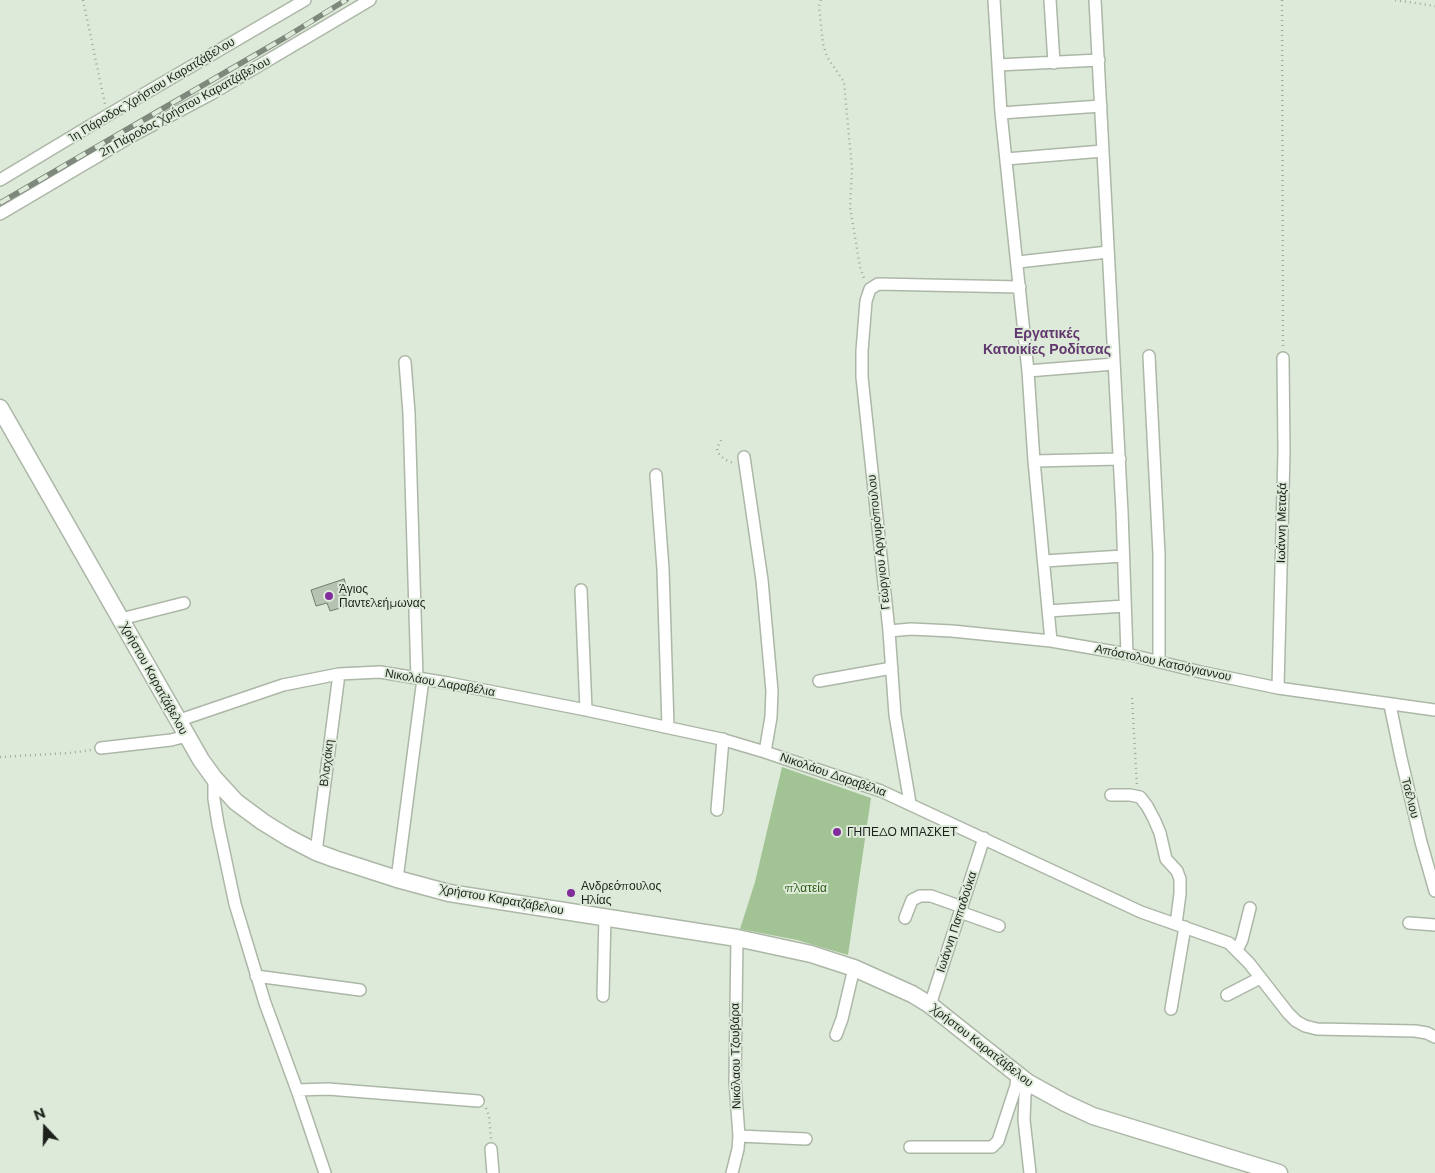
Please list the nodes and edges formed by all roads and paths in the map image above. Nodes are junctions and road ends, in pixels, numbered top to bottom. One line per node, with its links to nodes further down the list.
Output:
1 (83, 0): 16 (path)
2 (305, 0): 16 (street, 1η Πάροδος Χρήστου Καρατζάβελου)
3 (370, 0): 20 (street, 2η Πάροδος Χρήστου Καρατζάβελου)
4 (821, 0): 23 (path)
5 (994, 0): 13 (street)
6 (1050, 0): 12 (street)
7 (1095, 0): 11 (street)
8 (1282, 0): 26 (path)
9 (1395, 0): 10 (path)
10 (1435, 6)
11 (1098, 60): 12 (street); 14 (street)
12 (1054, 62): 13 (street)
13 (998, 65): 15 (street)
14 (1100, 106): 15 (street); 17 (street)
15 (1001, 113): 18 (street)
16 (108, 115): 19 (street, 1η Πάροδος Χρήστου Καρατζάβελου)
17 (1103, 151): 18 (street); 21 (street)
18 (1006, 160): 22 (street)
19 (0, 180)
20 (0, 214)
21 (1108, 252): 22 (street); 28 (street)
22 (1018, 262): 24 (street)
23 (874, 286): 24 (street); 43 (street, Γεώργιου Αργυρόπουλου)
24 (1020, 287): 29 (street)
25 (1149, 356): 46 (street)
26 (1283, 358): 51 (street, Ιωάννη Μεταξά)
27 (405, 362): 49 (street)
28 (1114, 364): 29 (street); 32 (street)
29 (1028, 371): 33 (street)
30 (0, 408): 42 (street, Χρήστου Καρατζάβελου)
31 (721, 440): 34 (path)
32 (1120, 459): 33 (street); 36 (street)
33 (1034, 461): 37 (street)
34 (745, 462): 61 (street)
35 (656, 475): 57 (street)
36 (1123, 556): 37 (street); 40 (street)
37 (1044, 561): 41 (street)
38 (581, 590): 54 (street)
39 (184, 603): 42 (street)
40 (1125, 606): 41 (street); 45 (street)
41 (1048, 611): 44 (street)
42 (121, 619): 56 (street, Χρήστου Καρατζάβελου)
43 (889, 631): 44 (street, Απόστολου Κατσόγιαννου); 47 (street, Γεώργιου Αργυρόπουλου)
44 (1051, 641): 45 (street, Απόστολου Κατσόγιαννου)
45 (1127, 654): 46 (street, Απόστολου Κατσόγιαννου)
46 (1159, 662): 51 (street, Απόστολου Κατσόγιαννου)
47 (892, 668): 50 (street); 66 (street, Γεώργιου Αργυρόπουλου)
48 (339, 674): 49 (street, Νικολάου Δαραβέλια); 56 (street, Νικολάου Δαραβέλια); 69 (street, Βλαχάκη)
49 (420, 678): 54 (street, Νικολάου Δαραβέλια); 70 (street)
50 (819, 681)
51 (1278, 688): 53 (street, Απόστολου Κατσόγιαννου)
52 (1132, 698): 65 (path)
53 (1390, 705): 55 (street, Απόστολου Κατσόγιαννου); 71 (street, Τσέλιου)
54 (586, 710): 57 (street, Νικολάου Δαραβέλια)
55 (1435, 710)
56 (177, 721): 58 (street, Χρήστου Καρατζάβελου)
57 (668, 726): 59 (street, Νικολάου Δαραβέλια)
58 (187, 736): 60 (street); 63 (street, Χρήστου Καρατζάβελου)
59 (723, 739): 61 (street, Νικολάου Δαραβέλια); 67 (street)
60 (101, 748): 62 (path)
61 (765, 752): 66 (street, Νικολάου Δαραβέλια)
62 (0, 757)
63 (214, 778): 69 (street, Χρήστου Καρατζάβελου); 83 (street)
64 (1111, 795): 65 (street)
65 (1140, 797): 79 (street)
66 (910, 803): 68 (street, Νικολάου Δαραβέλια)
67 (716, 810)
68 (984, 838): 73 (street, Ιωάννη Παπαδούκα); 79 (street, Νικολάου Δαραβέλια)
69 (316, 852): 70 (street, Χρήστου Καρατζάβελου)
70 (397, 879): 74 (street, Χρήστου Καρατζάβελου)
71 (1435, 891)
72 (1250, 908): 81 (street)
73 (961, 909): 75 (street); 78 (street); 88 (street, Ιωάννη Παπαδούκα)
74 (605, 917): 80 (street, Χρήστου Καρατζάβελου); 87 (street)
75 (905, 918)
76 (1409, 923): 77 (street)
77 (1435, 925)
78 (999, 926)
79 (1180, 926): 81 (street, Νικολάου Δαραβέλια); 89 (street)
80 (737, 938): 82 (street, Χρήστου Καρατζάβελου); 95 (street, Νικόλαου Τζουβάρα)
81 (1237, 950): 84 (street, Νικολάου Δαραβέλια)
82 (854, 968): 88 (street, Χρήστου Καρατζάβελου); 90 (street)
83 (256, 976): 85 (street); 93 (street)
84 (1260, 978): 86 (street); 91 (street, Νικολάου Δαραβέλια)
85 (360, 990)
86 (1227, 994)
87 (603, 996)
88 (930, 1005): 92 (street, Χρήστου Καρατζάβελου)
89 (1171, 1009)
90 (836, 1035)
91 (1435, 1037)
92 (1022, 1078): 97 (street); 102 (street); 103 (street, Χρήστου Καρατζάβελου)
93 (297, 1090): 94 (street); 99 (street)
94 (478, 1100): 98 (path)
95 (739, 1136): 96 (street); 101 (street, Νικόλαου Τζουβάρα)
96 (806, 1139)
97 (910, 1148)
98 (491, 1149): 100 (street)
99 (325, 1173)
100 (493, 1173)
101 (732, 1173)
102 (1030, 1173)
103 (1279, 1173)

